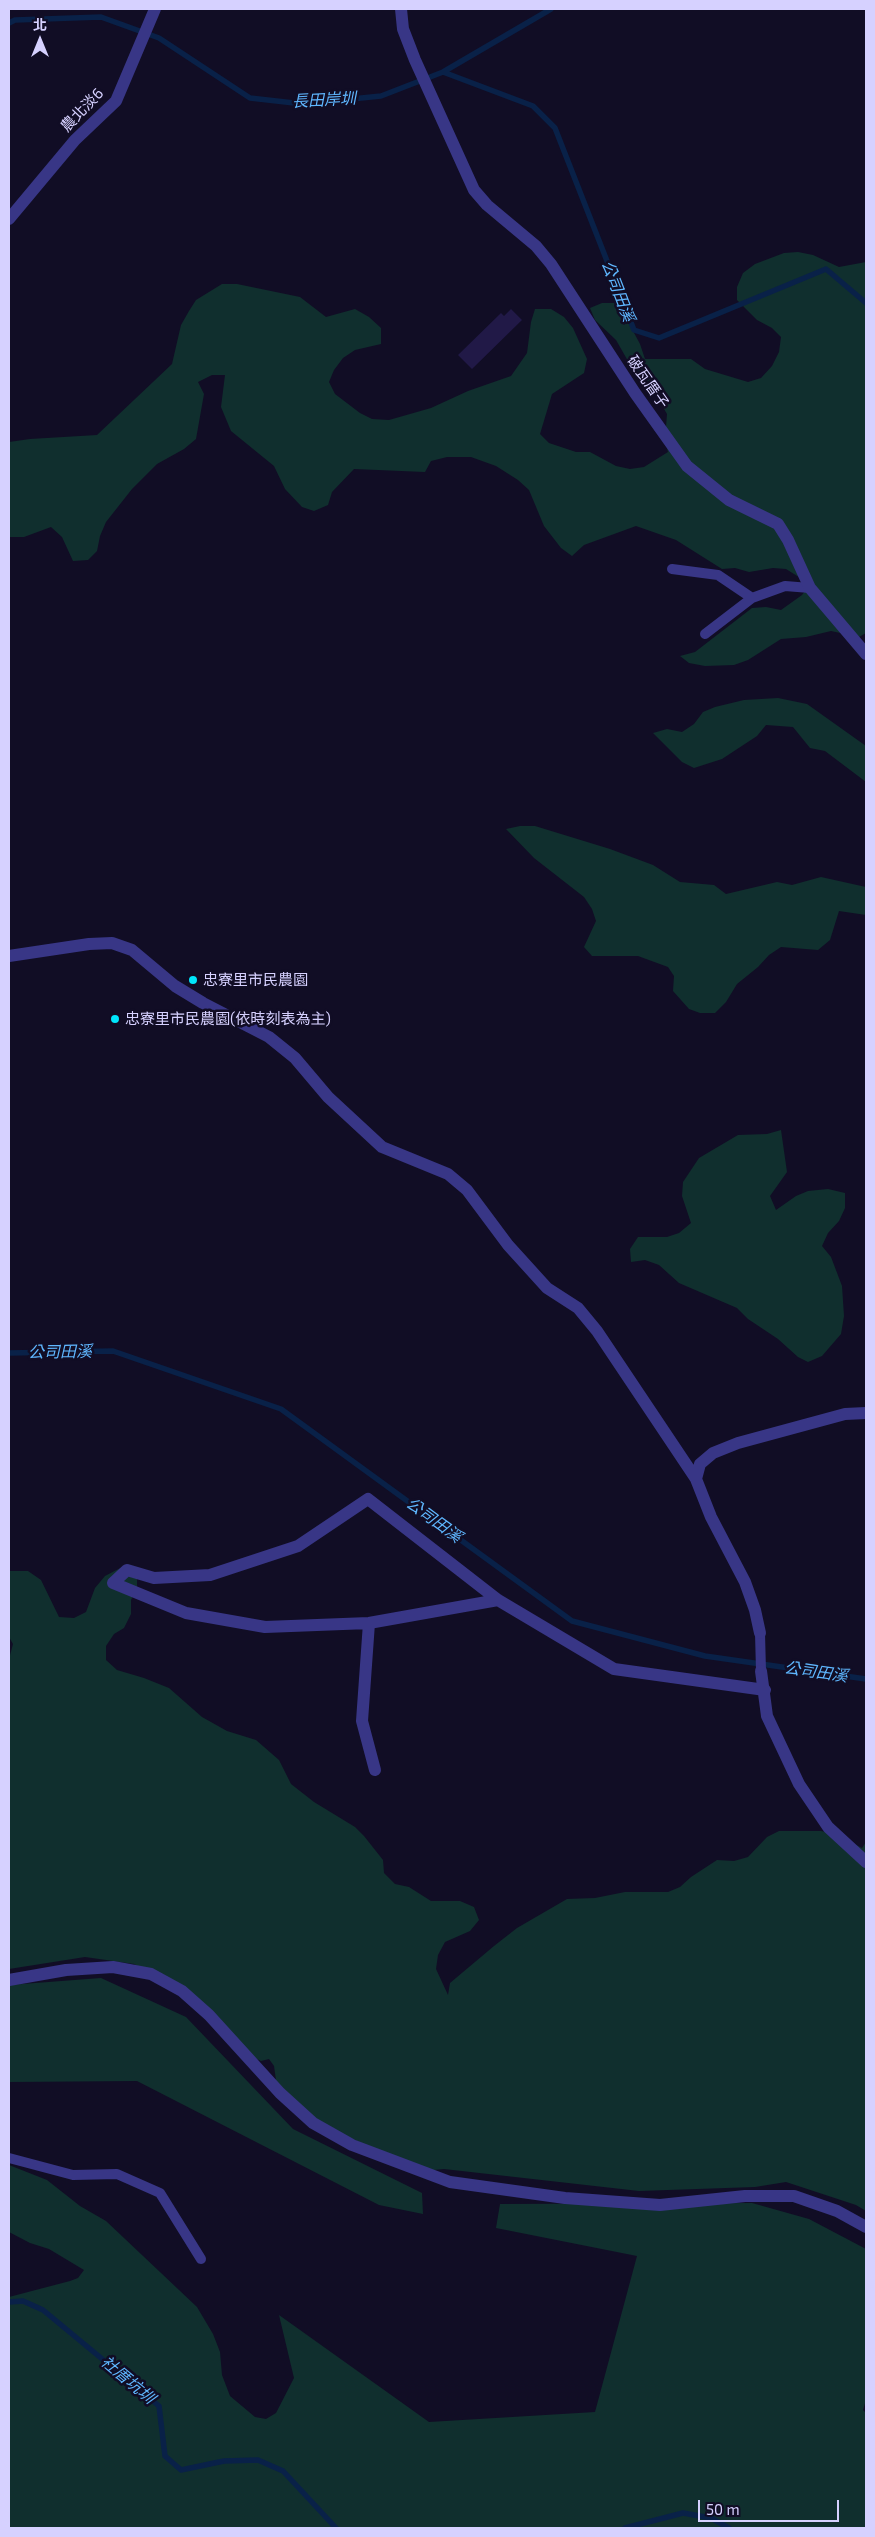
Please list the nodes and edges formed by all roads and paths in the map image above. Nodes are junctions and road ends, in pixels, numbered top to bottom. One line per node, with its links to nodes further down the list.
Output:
1 (155, 9): 3 (street, 農北淡6 / 農北淡6)
2 (401, 9): 5 (street, 破瓦厝子)
3 (9, 219)
4 (672, 569): 6 (lane)
5 (810, 588): 6 (lane); 8 (street, 破瓦厝子)
6 (752, 598): 7 (lane)
7 (705, 634)
8 (866, 654)
9 (9, 956): 11 (street)
10 (866, 1413): 11 (street)
11 (696, 1479): 14 (street)
12 (498, 1600): 13 (street); 13 (street); 16 (street)
13 (369, 1623): 17 (street)
14 (760, 1633): 15 (lane)
15 (761, 1671): 16 (street)
16 (765, 1690): 18 (street)
17 (375, 1770)
18 (866, 1862)
19 (9, 1980): 21 (street)
20 (9, 2158): 22 (lane)
21 (866, 2227)
22 (201, 2259)

